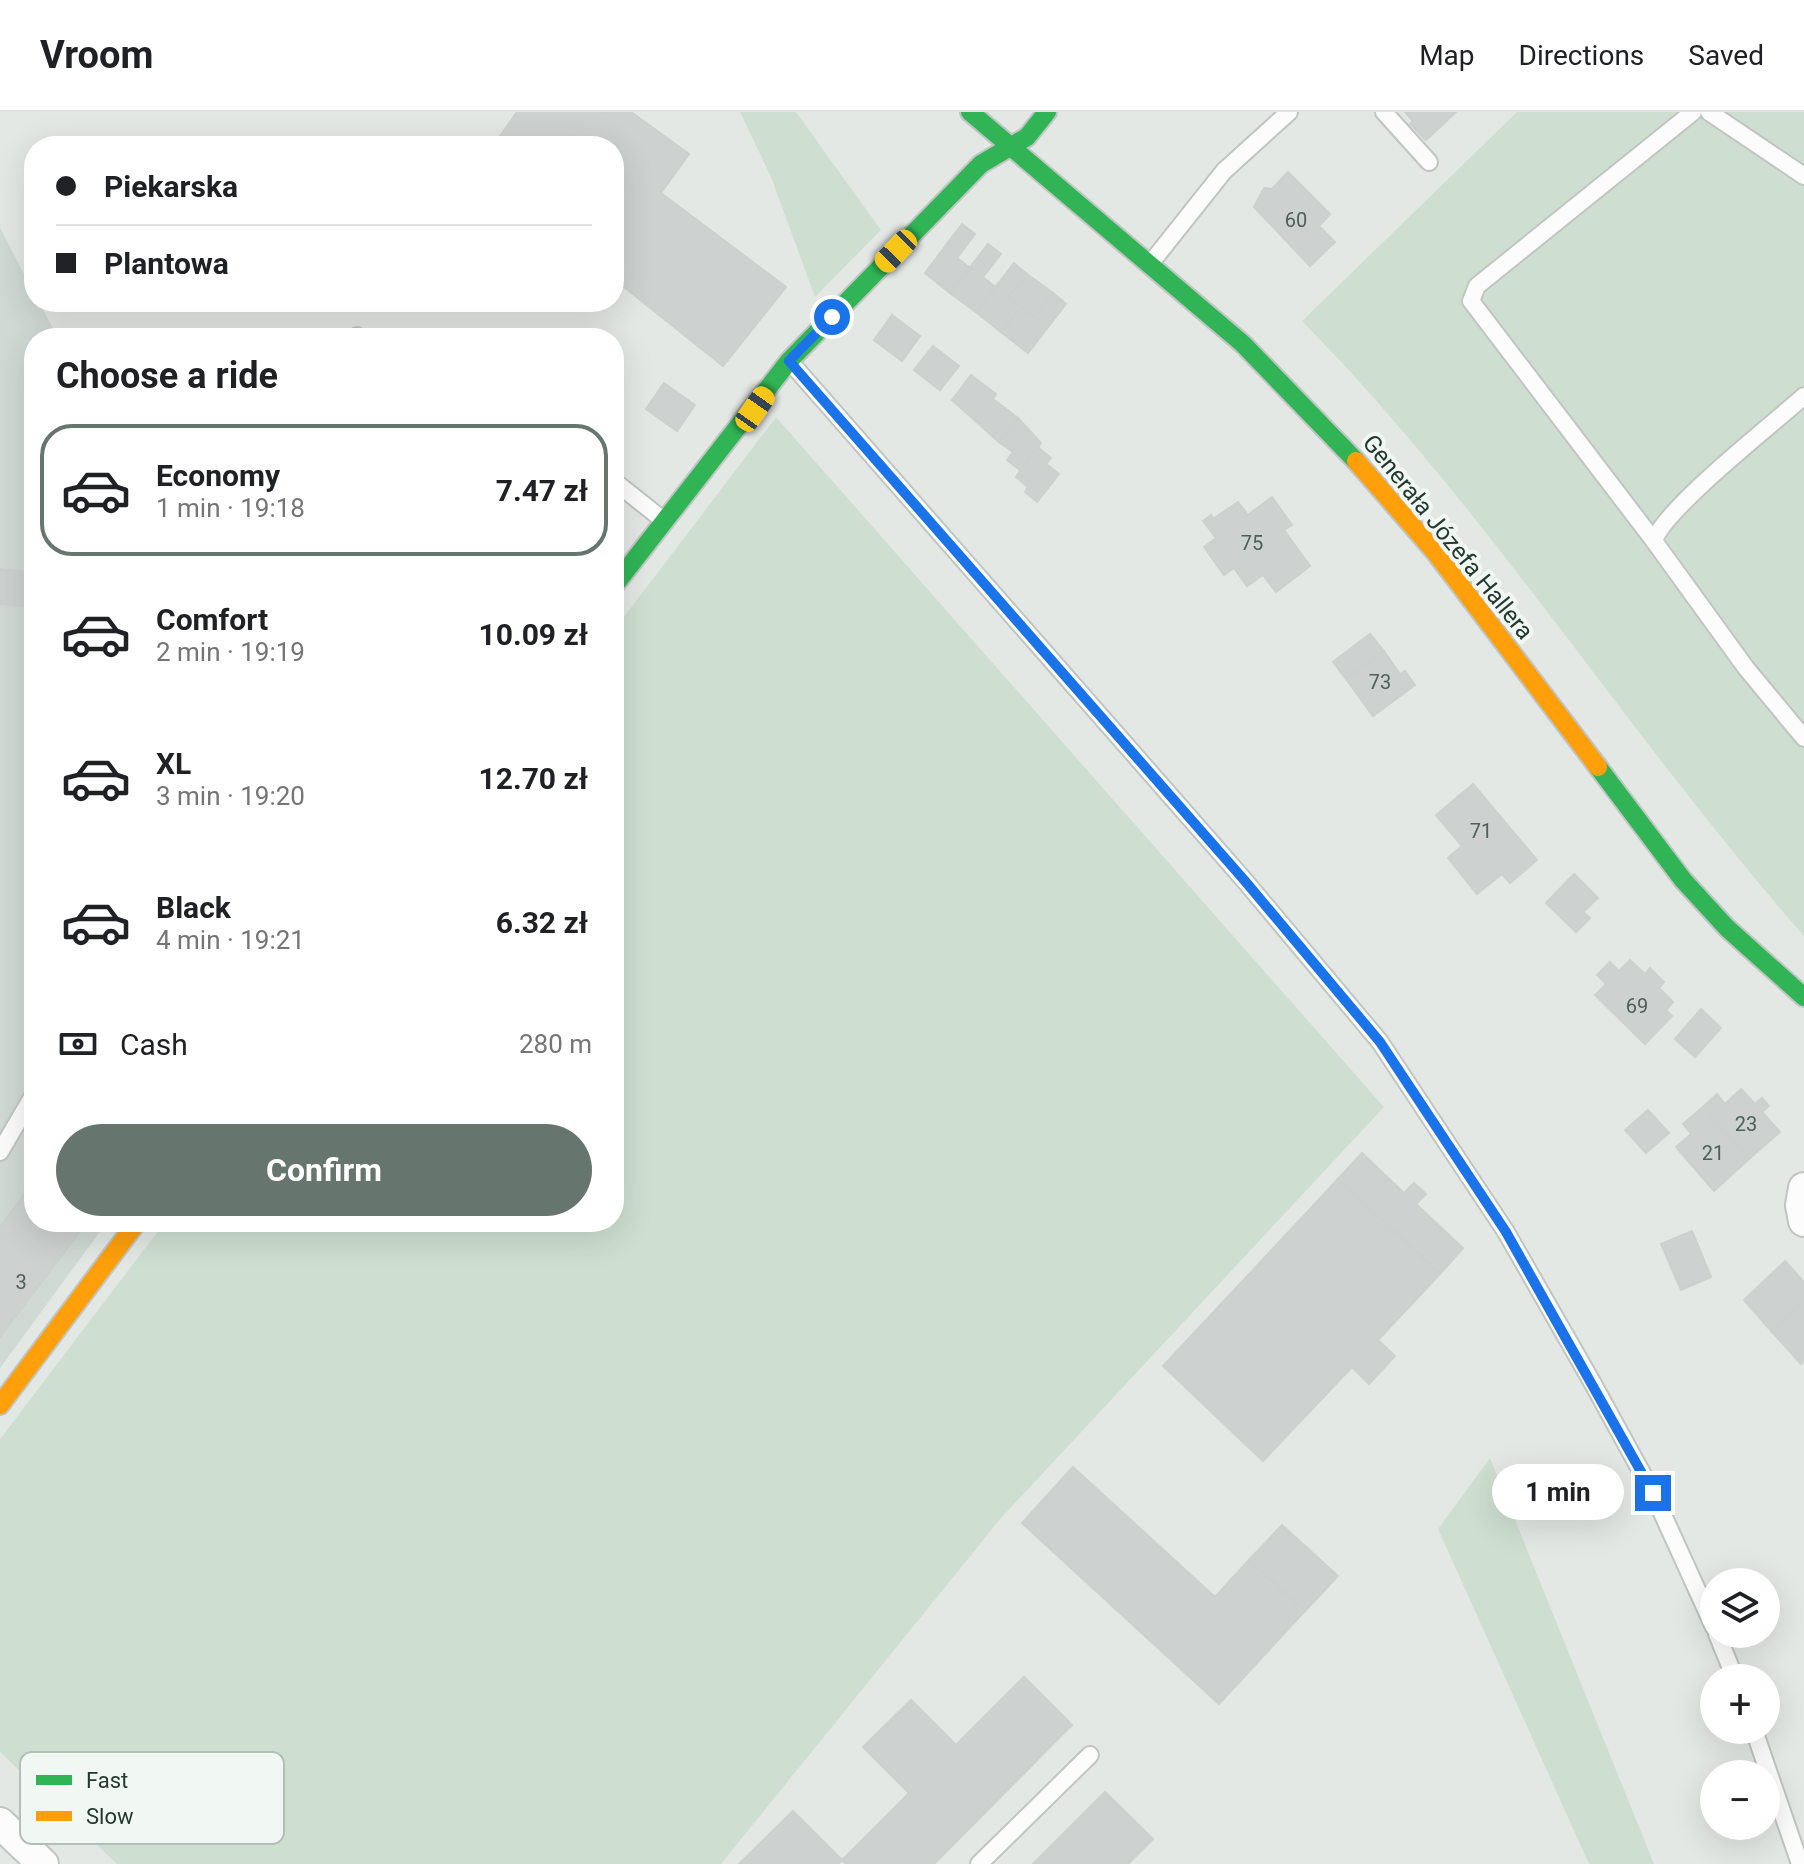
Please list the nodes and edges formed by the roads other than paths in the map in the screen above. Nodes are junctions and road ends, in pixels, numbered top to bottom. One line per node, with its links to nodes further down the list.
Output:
1 (970, 112): 7 (street, Generała Józefa Hallera)
2 (1047, 112): 7 (street)
3 (1289, 112): 10 (lane)
4 (1384, 112): 8 (lane)
5 (1693, 112): 15 (lane)
6 (1709, 112): 9 (lane)
7 (1011, 147): 10 (street, Generała Józefa Hallera); 11 (street)
8 (1429, 162)
9 (1804, 176)
10 (1148, 266): 18 (street, Generała Józefa Hallera)
11 (789, 361): 14 (street); 25 (lane)
12 (1804, 396): 15 (lane)
13 (624, 489): 14 (lane)
14 (663, 520): 16 (street)
15 (1654, 541): 17 (lane)
16 (624, 573)
17 (1804, 738)
18 (1804, 997)
19 (24, 1111): 20 (lane)
20 (0, 1152)
21 (1804, 1188): 22 (street)
22 (1804, 1221)
23 (130, 1232): 24 (street)
24 (0, 1405)
25 (1700, 1596)
26 (1759, 1744): 33 (lane)
27 (1090, 1755): 32 (lane)
28 (0, 1823): 29 (street)
29 (20, 1842)
30 (22, 1844): 31 (street)
31 (43, 1864)
32 (979, 1864)
33 (1800, 1864)

